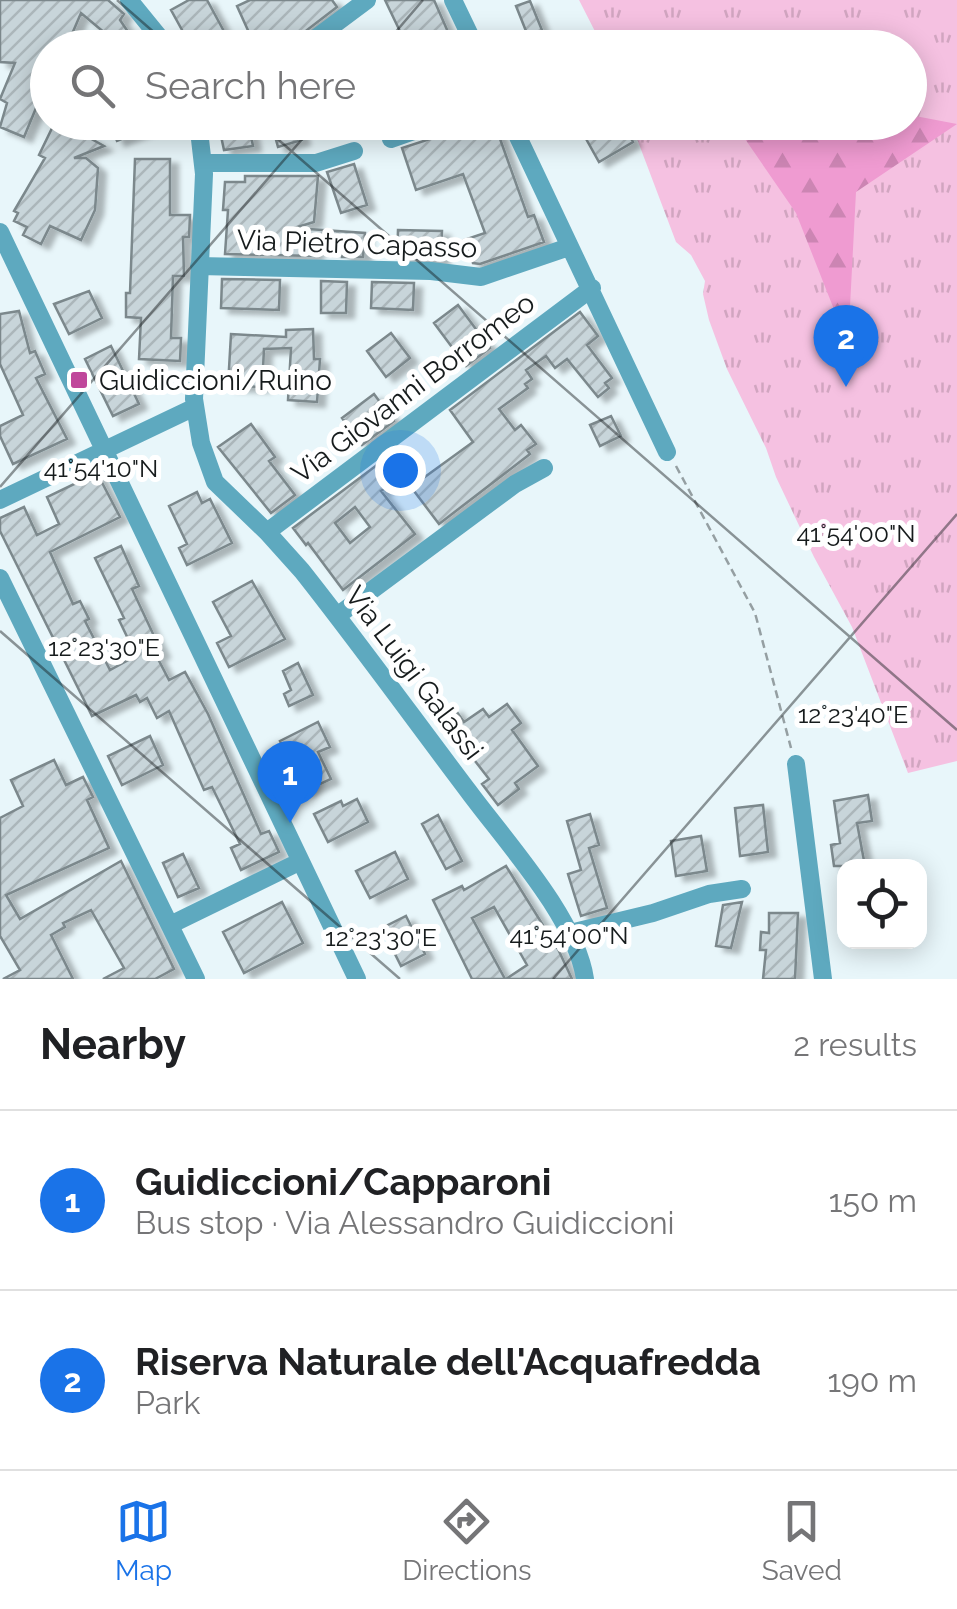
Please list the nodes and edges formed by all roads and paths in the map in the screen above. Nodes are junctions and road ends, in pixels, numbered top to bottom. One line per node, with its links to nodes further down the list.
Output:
1 (129, 0): 4 (street)
2 (368, 0): 5 (street)
3 (453, 0): 6 (street)
4 (153, 30)
5 (327, 30)
6 (467, 30)
7 (201, 140): 10 (street, Via Luigi Galassi)
8 (519, 140): 12 (street)
9 (354, 151): 10 (street)
10 (204, 163): 13 (street, Via Luigi Galassi)
11 (0, 232): 16 (street)
12 (569, 246): 13 (street, Via Pietro Capasso); 14 (street)
13 (199, 266): 15 (street, Via Luigi Galassi)
14 (592, 288): 17 (street); 20 (street, Via Giovanni Borromeo)
15 (194, 407): 16 (street); 20 (street, Via Luigi Galassi)
16 (103, 450): 19 (street); 24 (street)
17 (668, 452): 23 (path)
18 (544, 468): 22 (street)
19 (0, 500)
20 (267, 532): 22 (street, Via Luigi Galassi)
21 (0, 578): 26 (street)
22 (337, 616): 27 (street, Via Luigi Galassi)
23 (796, 764): 31 (street)
24 (299, 862): 26 (street); 29 (street)
25 (742, 888): 27 (street)
26 (170, 924): 28 (street)
27 (570, 933): 30 (street, Via Luigi Galassi)
28 (196, 979)
29 (356, 979)
30 (585, 979)
31 (823, 979)

